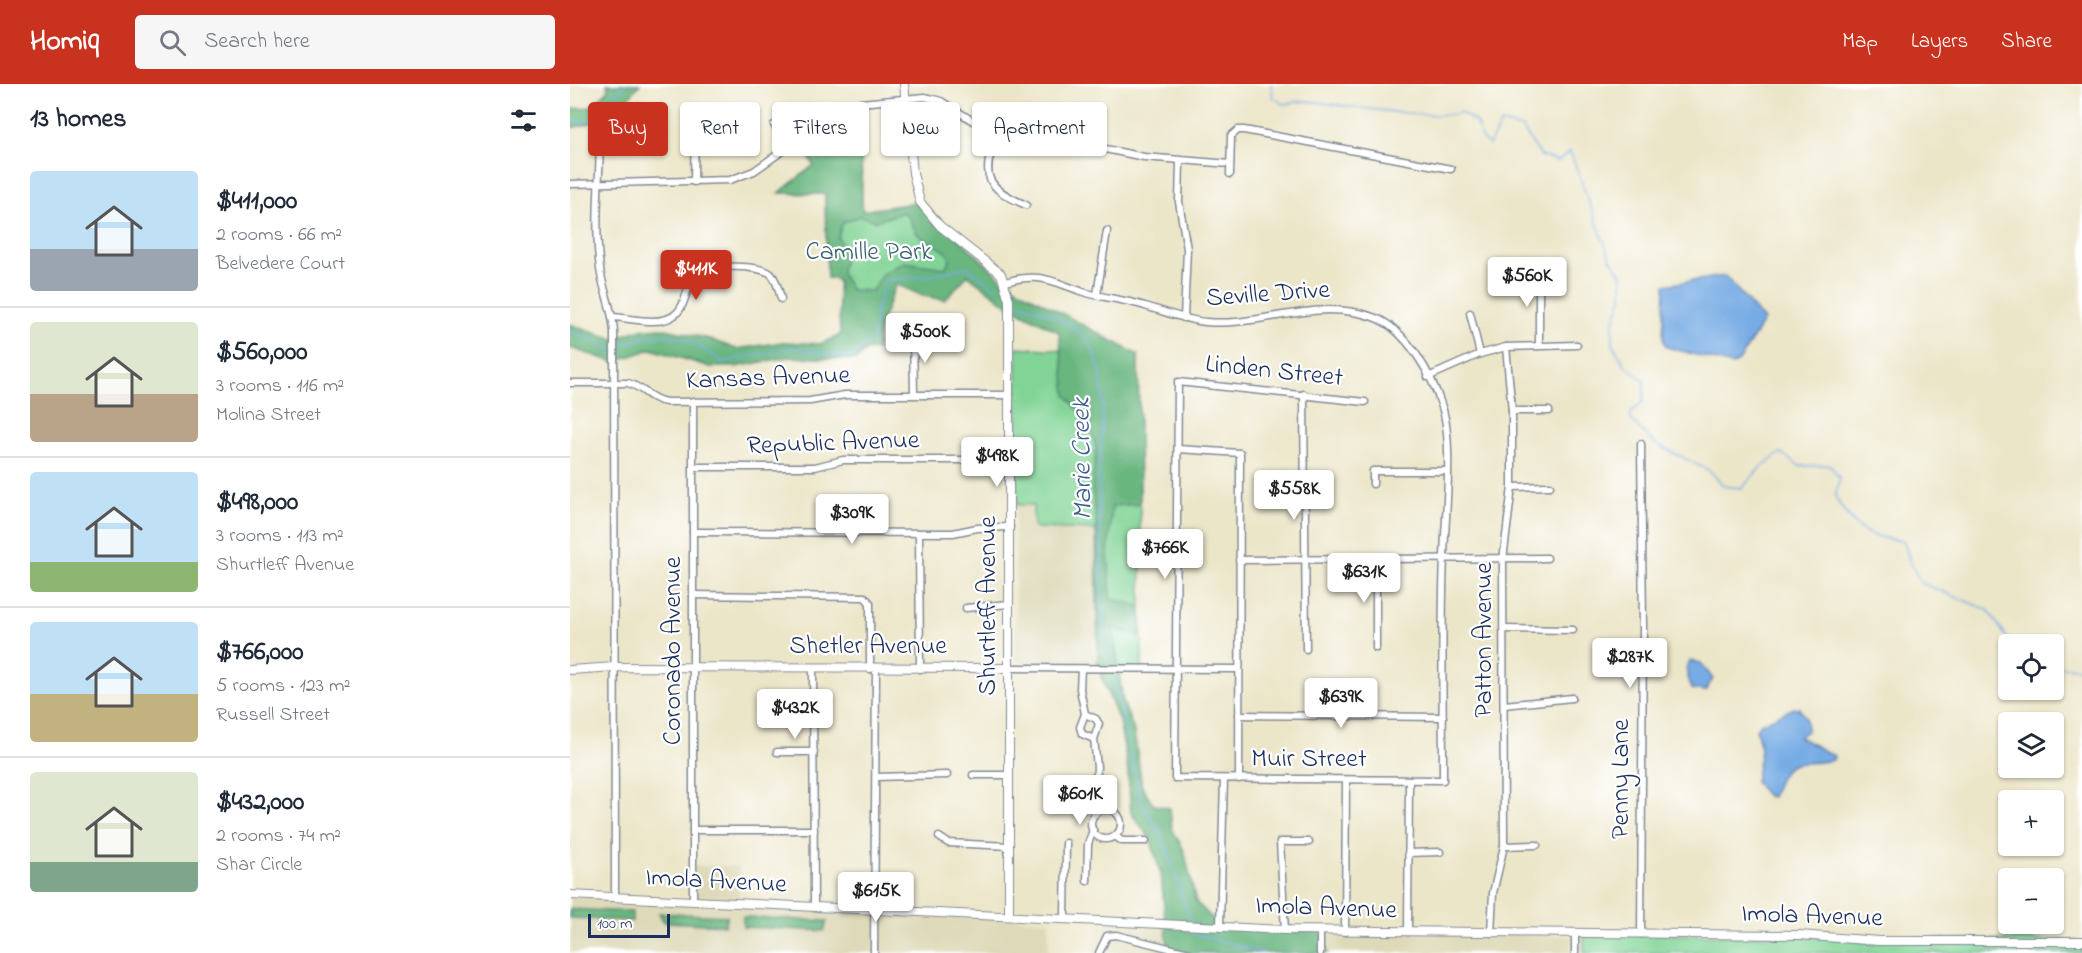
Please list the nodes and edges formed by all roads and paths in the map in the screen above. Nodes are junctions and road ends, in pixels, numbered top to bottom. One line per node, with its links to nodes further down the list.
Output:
1 (904, 84): 2 (street)
2 (905, 99): 3 (street); 4 (street); 20 (street)
3 (869, 102)
4 (972, 120)
5 (1107, 150): 10 (street)
6 (600, 156): 15 (street)
7 (694, 156): 14 (street)
8 (774, 156): 14 (street)
9 (990, 156): 17 (street)
10 (1180, 161): 11 (street); 25 (street)
11 (1230, 164): 12 (street); 13 (street)
12 (1451, 169)
13 (1230, 174)
14 (694, 182): 15 (street)
15 (600, 183): 16 (street); 24 (street)
16 (570, 184)
17 (1026, 206)
18 (1107, 231): 21 (street)
19 (1539, 270): 27 (street)
20 (1005, 282): 21 (street, Seville Drive); 36 (street, Shurtleff Avenue)
21 (1097, 295): 25 (street, Seville Drive)
22 (781, 299): 24 (street)
23 (1470, 314): 30 (street)
24 (613, 317): 32 (street)
25 (1184, 318): 31 (street, Seville Drive)
26 (913, 333): 34 (street)
27 (1539, 345): 28 (street); 29 (street)
28 (1577, 345)
29 (1506, 347): 30 (street); 39 (street, Patton Avenue)
30 (1480, 354): 31 (street)
31 (1428, 377): 45 (street, Seville Drive)
32 (614, 382): 33 (street, Kansas Avenue); 37 (street, Kansas Avenue); 65 (street)
33 (570, 383)
34 (914, 394): 36 (street, Kansas Avenue); 37 (street, Kansas Avenue)
35 (1304, 394): 38 (street, Linden Street); 42 (street, Linden Street); 56 (street)
36 (1010, 395): 43 (street, Shurtleff Avenue)
37 (693, 401): 44 (street, Coronado Avenue)
38 (1365, 402)
39 (1512, 411): 40 (street); 48 (street, Patton Avenue)
40 (1549, 411)
41 (1641, 444): 121 (street, Penny Lane)
42 (1178, 449): 53 (street); 72 (street)
43 (1010, 459): 44 (street, Republic Avenue); 49 (street, Shurtleff Avenue)
44 (693, 467): 50 (street, Coronado Avenue)
45 (1447, 471): 46 (street); 54 (street, Seville Drive)
46 (1373, 484)
47 (1550, 486): 48 (street)
48 (1512, 487): 55 (street, Patton Avenue)
49 (1010, 527): 51 (street); 59 (street, Shurtleff Avenue)
50 (693, 532): 51 (street); 58 (street, Coronado Avenue)
51 (919, 533): 70 (street)
52 (1547, 558): 55 (street)
53 (1239, 560): 56 (street); 73 (street)
54 (1443, 560): 55 (street); 57 (street); 79 (street, Seville Drive)
55 (1503, 560): 61 (street, Patton Avenue)
56 (1306, 561): 57 (street); 64 (street)
57 (1376, 561): 63 (street)
58 (693, 595): 66 (street, Coronado Avenue); 69 (street)
59 (1009, 604): 60 (street); 67 (street, Shurtleff Avenue)
60 (966, 608)
61 (1504, 629): 62 (street); 76 (street, Patton Avenue)
62 (1572, 630)
63 (1376, 648)
64 (1306, 649)
65 (615, 668): 66 (street, Shetler Avenue); 74 (street, Shetler Avenue); 108 (street)
66 (693, 668): 68 (street, Shetler Avenue); 93 (street, Coronado Avenue)
67 (1010, 668): 70 (street, Shetler Avenue); 71 (street, Shetler Avenue); 85 (street, Shurtleff Avenue)
68 (813, 669): 69 (street, Shetler Avenue); 82 (street)
69 (873, 669): 70 (street, Shetler Avenue); 86 (street)
70 (920, 669)
71 (1082, 669): 72 (street, Shetler Avenue); 77 (street)
72 (1176, 669): 73 (street, Shetler Avenue); 87 (street, Muir Street)
73 (1238, 669): 78 (street)
74 (570, 670)
75 (1572, 698): 76 (street)
76 (1504, 705): 103 (street, Patton Avenue)
77 (1085, 714): 80 (street); 80 (street)
78 (1239, 715): 79 (street); 88 (street)
79 (1443, 717): 91 (street, Seville Drive)
80 (1094, 740): 92 (street)
81 (777, 752): 82 (street)
82 (814, 752): 94 (street)
83 (946, 775): 86 (street)
84 (973, 775): 85 (street)
85 (1009, 776): 102 (street, Shurtleff Avenue)
86 (876, 777): 111 (street)
87 (1224, 779): 88 (street, Muir Street); 114 (street)
88 (1239, 779): 89 (street, Muir Street)
89 (1346, 780): 90 (street, Muir Street); 117 (street)
90 (1409, 780): 91 (street, Muir Street); 105 (street)
91 (1443, 780)
92 (1095, 814): 95 (street); 96 (street)
93 (693, 830): 94 (street); 109 (street, Coronado Avenue)
94 (814, 830): 110 (street)
95 (1093, 830): 96 (street); 106 (street)
96 (1115, 836): 98 (street)
97 (939, 837): 102 (street)
98 (1146, 841)
99 (1309, 842): 115 (street)
100 (1066, 843): 113 (street)
101 (1537, 845): 103 (street)
102 (1009, 846): 112 (street, Shurtleff Avenue)
103 (1504, 846): 119 (street, Patton Avenue)
104 (1440, 852): 105 (street)
105 (1408, 853): 118 (street)
106 (1087, 881)
107 (570, 895): 108 (street, Imola Avenue)
108 (615, 897): 109 (street, Imola Avenue)
109 (693, 901): 110 (street, Imola Avenue)
110 (814, 908): 111 (street, Imola Avenue)
111 (877, 910): 112 (street, Imola Avenue); 123 (street)
112 (1009, 916): 113 (street, Imola Avenue)
113 (1065, 918): 114 (street, Imola Avenue)
114 (1220, 926): 115 (street, Imola Avenue)
115 (1285, 930): 116 (street, Imola Avenue)
116 (1320, 931): 117 (street, Imola Avenue); 126 (street)
117 (1345, 932): 118 (street, Imola Avenue)
118 (1408, 932): 119 (street, Imola Avenue)
119 (1491, 933): 120 (street, Imola Avenue)
120 (1575, 933): 121 (street, Imola Avenue); 127 (street)
121 (1641, 934): 122 (street, Imola Avenue)
122 (2082, 941)
123 (874, 953)
124 (1099, 953): 125 (street)
125 (1189, 953)
126 (1320, 953)
127 (1575, 953)

